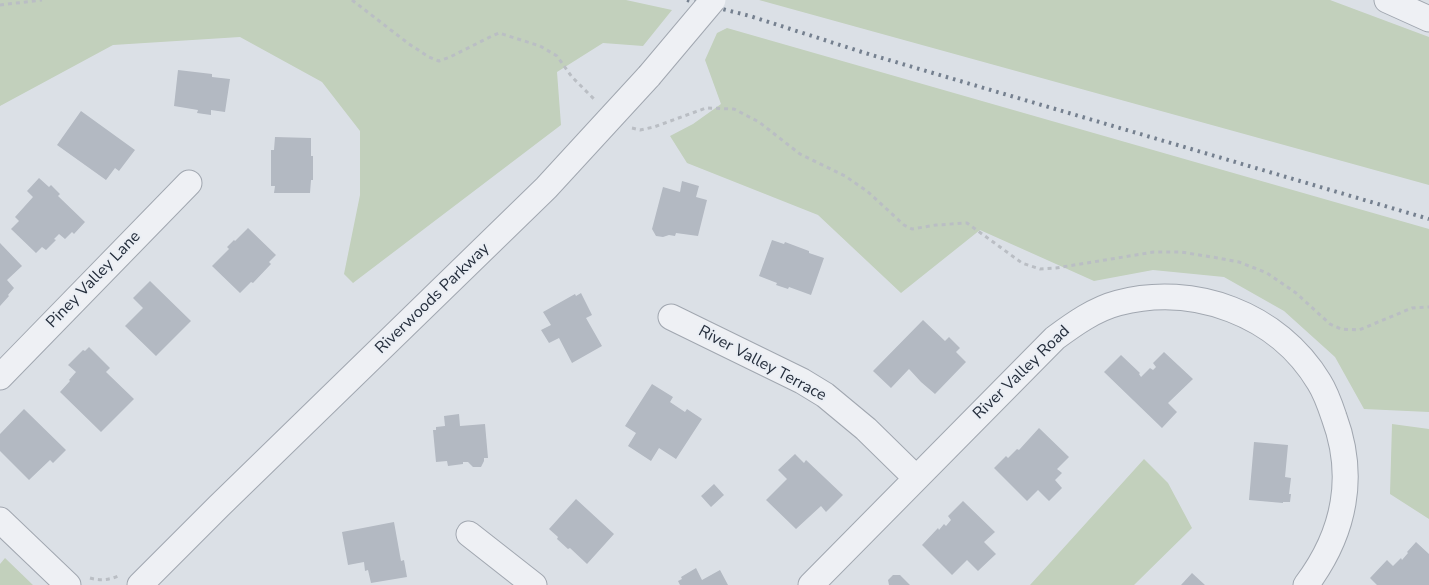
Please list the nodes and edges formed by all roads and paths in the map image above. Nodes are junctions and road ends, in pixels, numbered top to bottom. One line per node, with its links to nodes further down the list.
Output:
1 (42, 0): 5 (path)
2 (352, 0): 7 (path)
3 (713, 0): 7 (street, Riverwoods Parkway, bridge)
4 (1387, 0): 6 (street)
5 (0, 5)
6 (1429, 19)
7 (613, 116): 9 (path); 15 (street, Riverwoods Parkway)
8 (189, 183): 11 (street, Piney Valley Lane)
9 (1429, 307)
10 (671, 317): 12 (street, River Valley Terrace)
11 (0, 377)
12 (916, 478): 18 (street, River Valley Road); 19 (street, River Valley Road)
13 (0, 520): 16 (street)
14 (469, 534): 17 (street)
15 (131, 579): 16 (path)
16 (78, 581)
17 (534, 585)
18 (811, 585)
19 (1306, 585)

